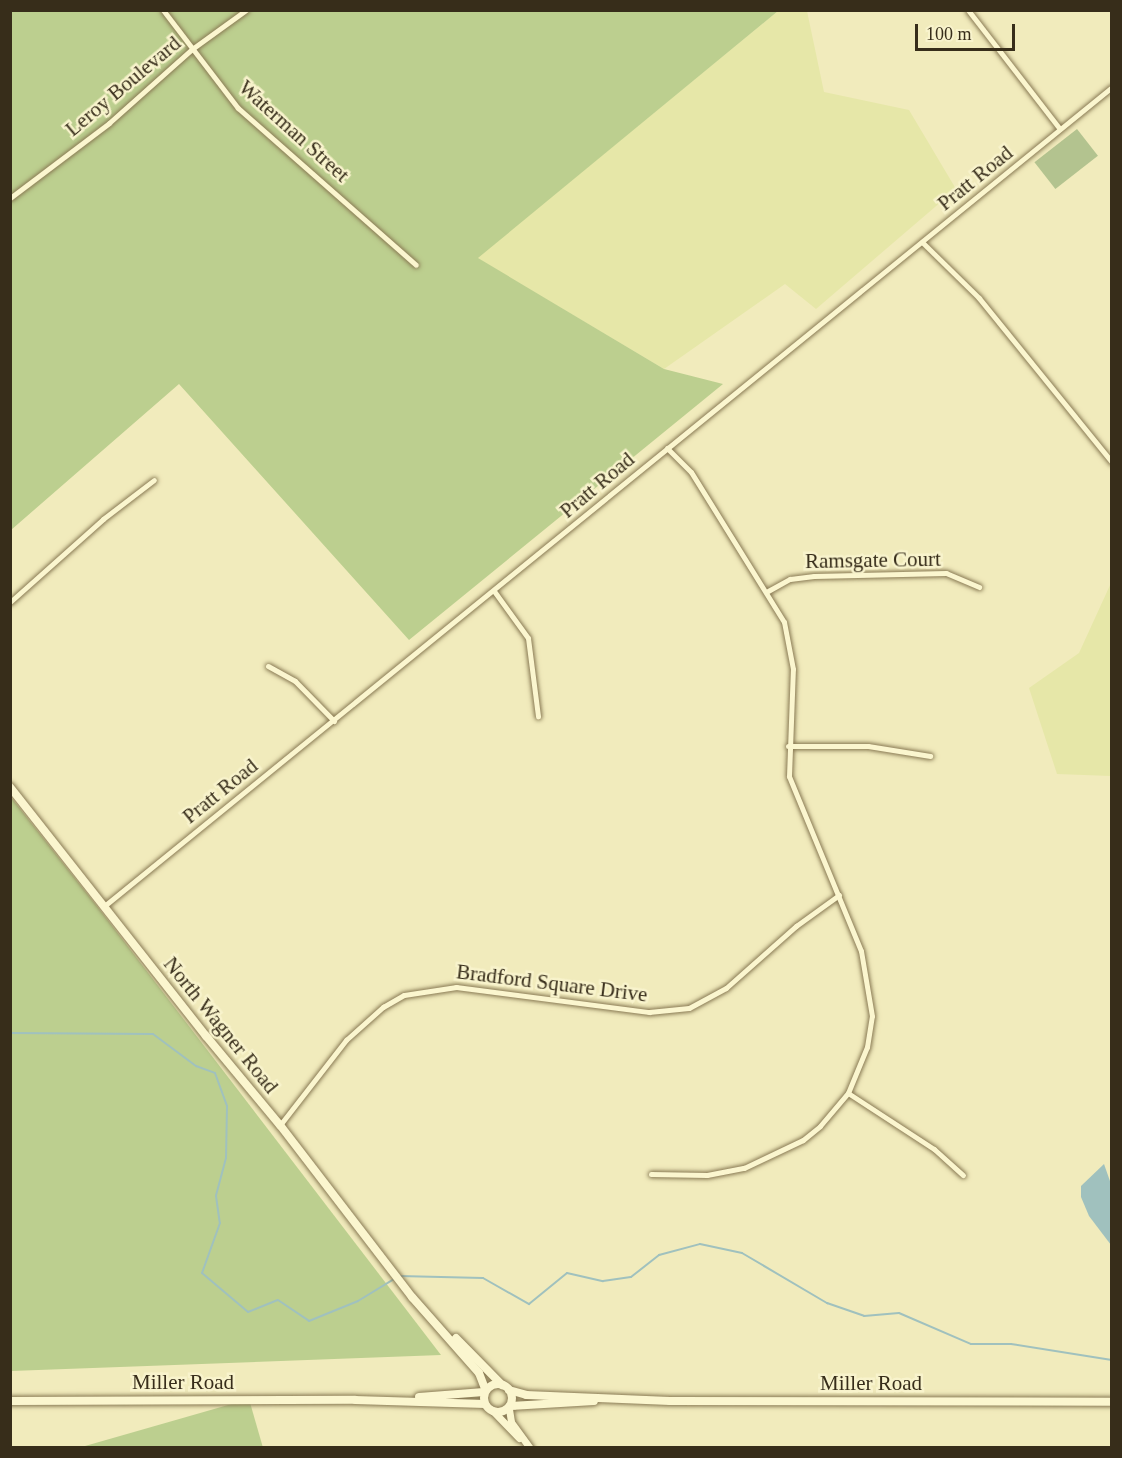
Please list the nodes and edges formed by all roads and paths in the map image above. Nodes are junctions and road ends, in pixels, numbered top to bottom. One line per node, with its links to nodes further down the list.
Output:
1 (163, 10): 4 (street, Waterman Street)
2 (246, 10): 4 (street, Leroy Boulevard)
3 (968, 10): 6 (street)
4 (192, 48): 7 (street, Leroy Boulevard); 9 (street, Waterman Street)
5 (1112, 87): 6 (street, Pratt Road)
6 (1060, 129): 8 (street, Pratt Road)
7 (10, 198)
8 (922, 242): 10 (street, Pratt Road); 11 (street)
9 (416, 265)
10 (668, 448): 14 (street, Pratt Road); 15 (street)
11 (1112, 462)
12 (154, 480): 16 (street)
13 (979, 587): 15 (street, Ramsgate Court)
14 (494, 591): 18 (street); 19 (street, Pratt Road)
15 (768, 591): 20 (street)
16 (10, 602)
17 (268, 666): 19 (street)
18 (538, 716)
19 (334, 721): 24 (street, Pratt Road)
20 (788, 746): 21 (street); 23 (street)
21 (930, 756)
22 (10, 787): 24 (main road, North Wagner Road)
23 (839, 895): 25 (street); 26 (street, Bradford Square Drive)
24 (104, 907): 26 (main road, North Wagner Road)
25 (848, 1093): 27 (street); 28 (street)
26 (280, 1125): 29 (main road, North Wagner Road)
27 (651, 1174)
28 (963, 1175)
29 (403, 1283): 30 (main road, North Wagner Road); 31 (main road, North Wagner Road)
30 (505, 1387): 31 (main road, Miller Road); 32 (main road, Miller Road); 37 (main road)
31 (484, 1390): 33 (main road, Miller Road); 36 (main road)
32 (631, 1399): 35 (main road, Miller Road); 37 (main road, Miller Road)
33 (355, 1400): 34 (main road, Miller Road); 36 (main road, Miller Road)
34 (10, 1401)
35 (1112, 1402)
36 (488, 1407): 37 (main road, Miller Road); 38 (street)
37 (510, 1408): 38 (street)
38 (524, 1440): 39 (street)
39 (530, 1448)

